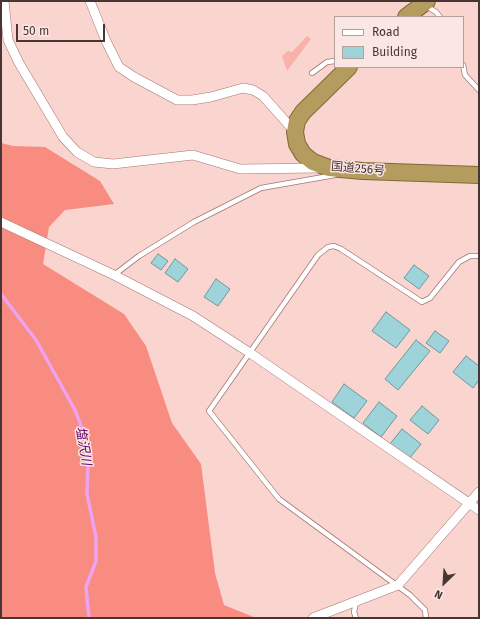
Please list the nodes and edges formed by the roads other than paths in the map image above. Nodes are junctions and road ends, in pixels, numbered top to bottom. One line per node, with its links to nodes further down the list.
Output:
1 (4, 1): 12 (street)
2 (90, 1): 11 (street)
3 (424, 3): 4 (highway); 5 (lane)
4 (407, 16)
5 (439, 16)
6 (334, 61): 9 (lane)
7 (348, 68): 11 (highway)
8 (464, 68): 10 (lane)
9 (312, 73)
10 (479, 90)
11 (295, 132): 12 (highway, 国道256号)
12 (330, 168): 13 (highway, 国道256号)
13 (363, 171): 14 (highway, 国道256号); 17 (lane)
14 (479, 175)
15 (1, 222): 17 (street)
16 (479, 256): 18 (lane)
17 (114, 275): 18 (street)
18 (250, 353): 20 (street); 22 (lane)
19 (479, 492): 20 (street)
20 (469, 505): 21 (street); 22 (street)
21 (479, 510)
22 (398, 585): 23 (street); 26 (lane)
23 (356, 602): 24 (street); 25 (lane)
24 (313, 618)
25 (356, 618)
26 (426, 618)

